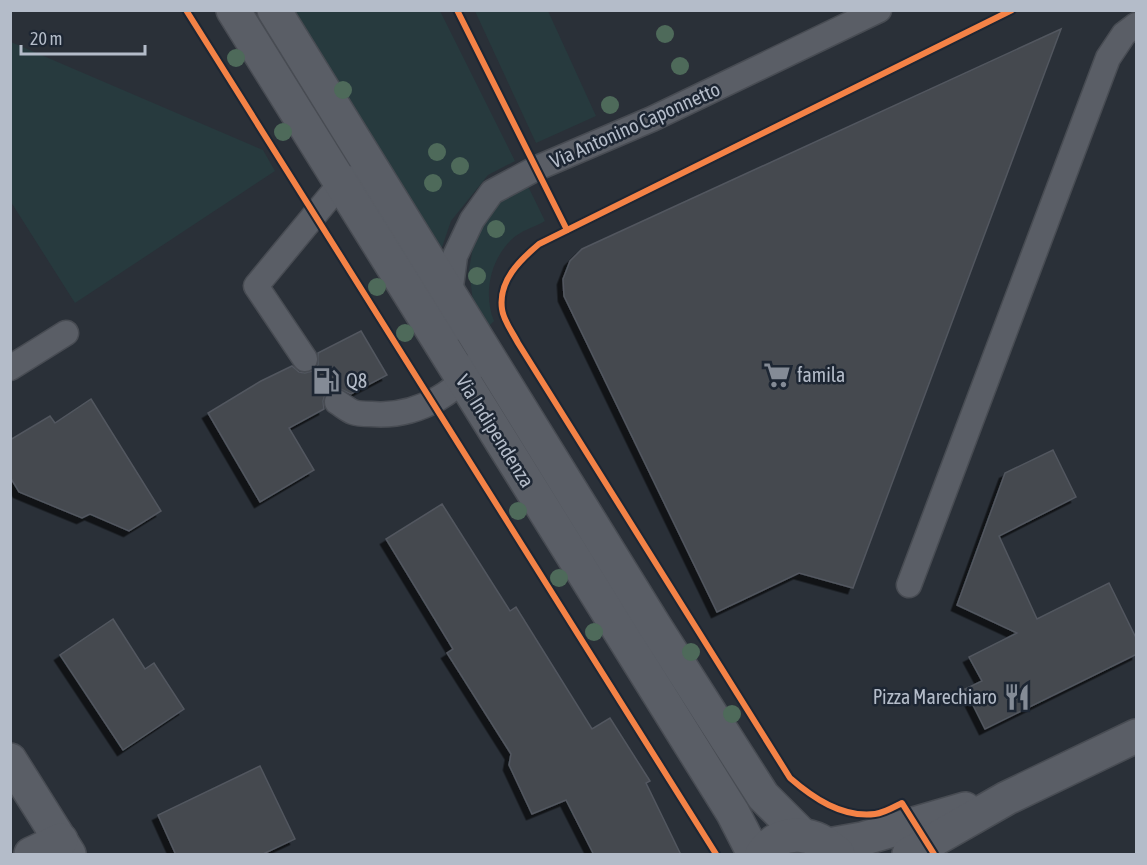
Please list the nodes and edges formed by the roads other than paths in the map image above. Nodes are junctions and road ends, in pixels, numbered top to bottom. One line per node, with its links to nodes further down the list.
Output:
1 (233, 10): 5 (street, Via Indipendenza)
2 (274, 10): 6 (street, Via Indipendenza)
3 (879, 10): 6 (lane, Via Antonino Caponnetto)
4 (1137, 25): 12 (lane)
5 (340, 183): 8 (lane); 9 (street, Via Indipendenza)
6 (450, 294): 9 (street, Via Indipendenza)
7 (66, 333): 10 (lane)
8 (305, 359)
9 (475, 366): 11 (lane); 16 (street, Via Indipendenza); 19 (street, Via Indipendenza)
10 (10, 368)
11 (337, 402)
12 (909, 585)
13 (1137, 736): 15 (street)
14 (10, 760): 17 (street)
15 (1007, 798): 16 (street); 21 (street)
16 (823, 845): 20 (street)
17 (65, 848): 18 (street)
18 (31, 855)
19 (754, 855)
20 (762, 855)
21 (909, 855)

